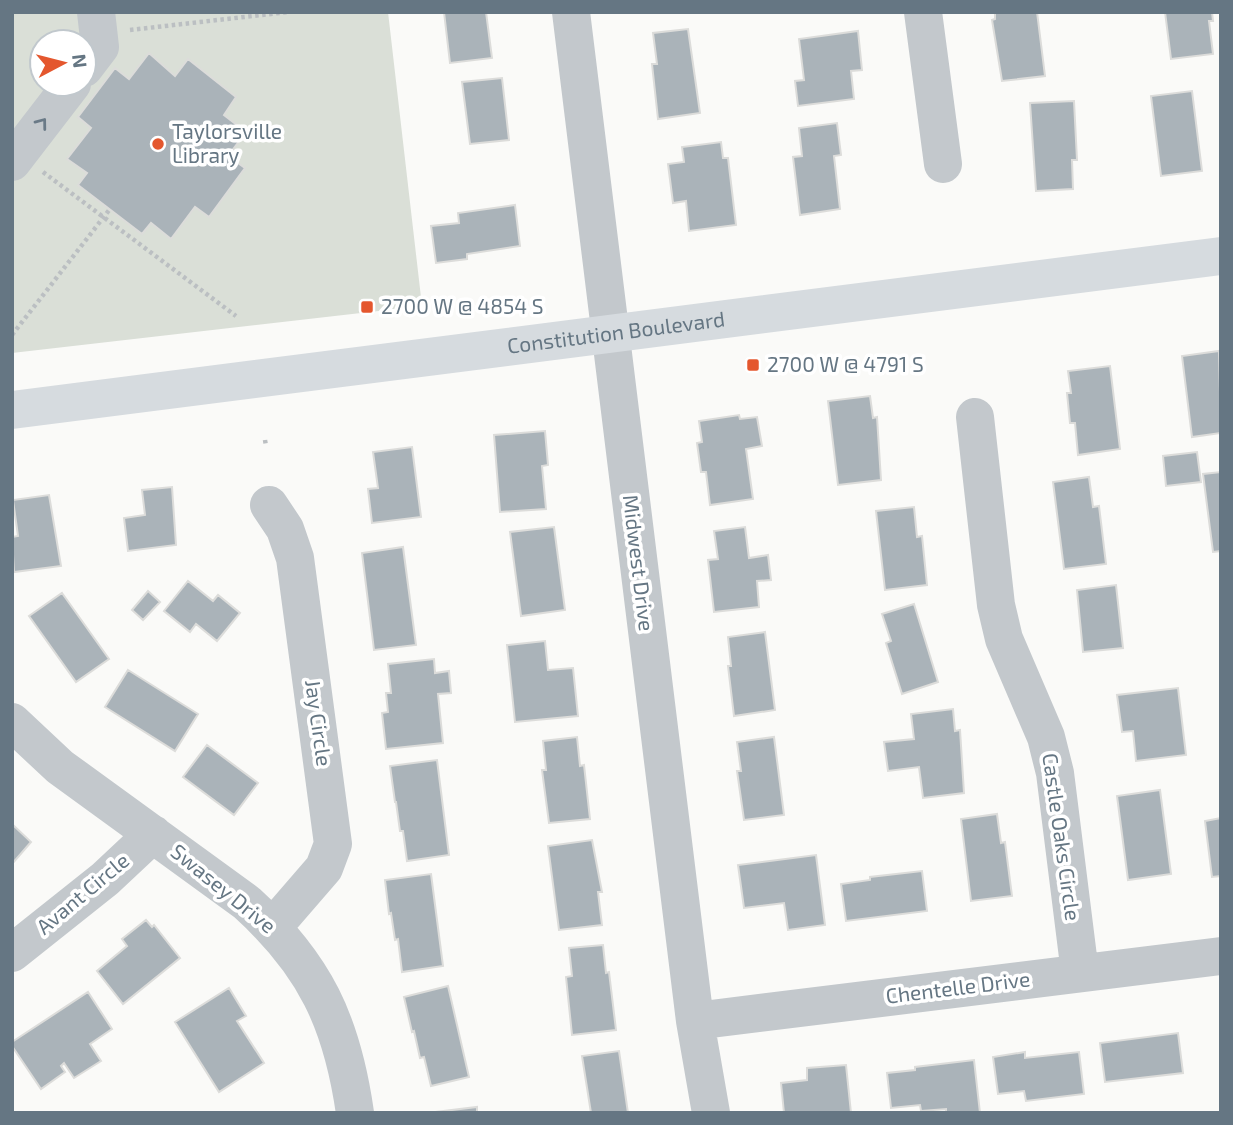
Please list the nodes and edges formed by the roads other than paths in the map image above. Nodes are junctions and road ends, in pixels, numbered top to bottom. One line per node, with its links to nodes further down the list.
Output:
1 (571, 12): 7 (street, Midwest Drive)
2 (923, 12): 5 (street)
3 (61, 98): 4 (street, one-way to 3)
4 (15, 158)
5 (943, 164)
6 (1221, 256): 7 (main road, Constitution Boulevard)
7 (609, 334): 8 (main road, Constitution Boulevard); 17 (street, Midwest Drive)
8 (12, 410)
9 (975, 417): 16 (street, Castle Oaks Circle)
10 (269, 505): 13 (street, Jay Circle)
11 (12, 722): 12 (street, Swasey Drive)
12 (153, 834): 13 (street, Swasey Drive); 14 (street, Avant Circle)
13 (273, 926): 18 (street, Swasey Drive)
14 (12, 953)
15 (1221, 956): 16 (street, Chentelle Drive)
16 (1080, 973): 17 (street, Chentelle Drive)
17 (695, 1021): 19 (street, Midwest Drive)
18 (355, 1113)
19 (711, 1113)

